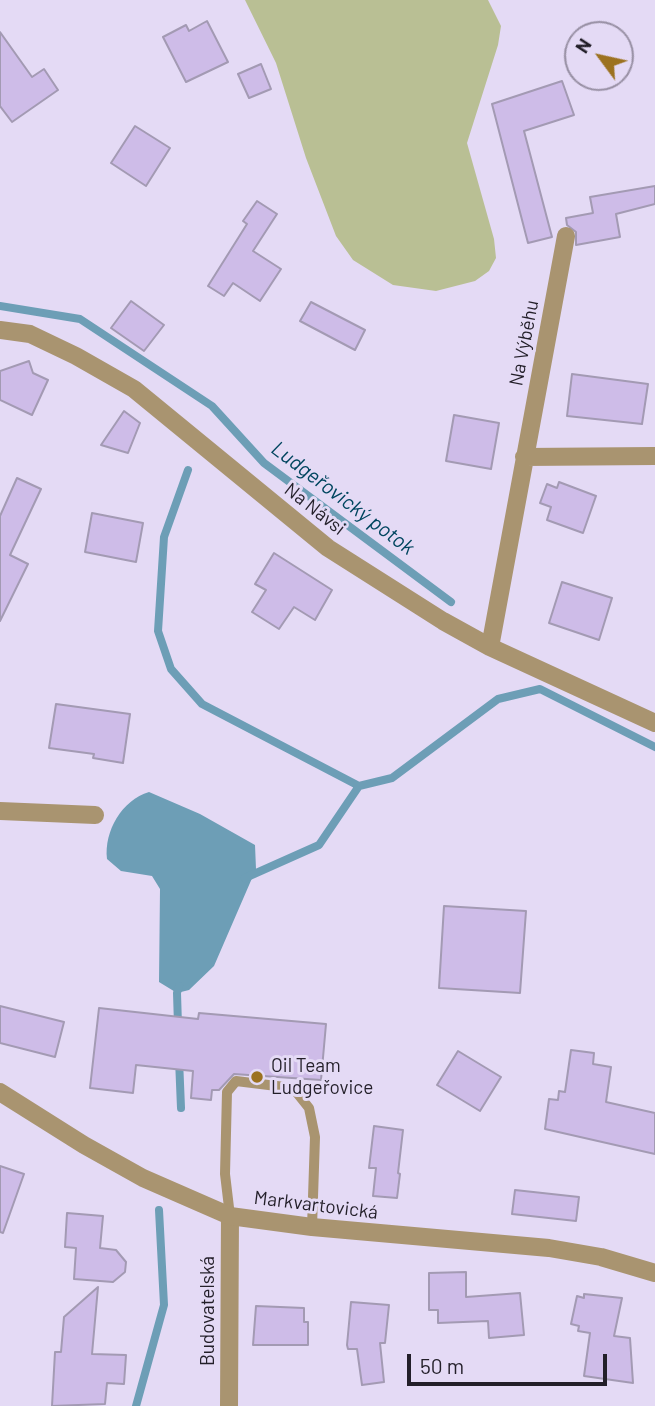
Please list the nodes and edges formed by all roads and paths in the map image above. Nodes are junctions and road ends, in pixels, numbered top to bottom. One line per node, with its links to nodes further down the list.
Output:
1 (566, 236): 4 (street, Na Výběhu)
2 (0, 330): 5 (street, Na Návsi)
3 (655, 456): 4 (street)
4 (524, 457): 5 (street, Na Výběhu)
5 (490, 647): 6 (street, Na Návsi)
6 (655, 723)
7 (0, 811): 8 (street)
8 (95, 815)
9 (0, 1092): 10 (street, Markvartovická)
10 (230, 1216): 11 (street, Markvartovická); 11 (lane); 13 (street, Budovatelská)
11 (312, 1227): 12 (street, Markvartovická)
12 (655, 1273)
13 (229, 1406)

